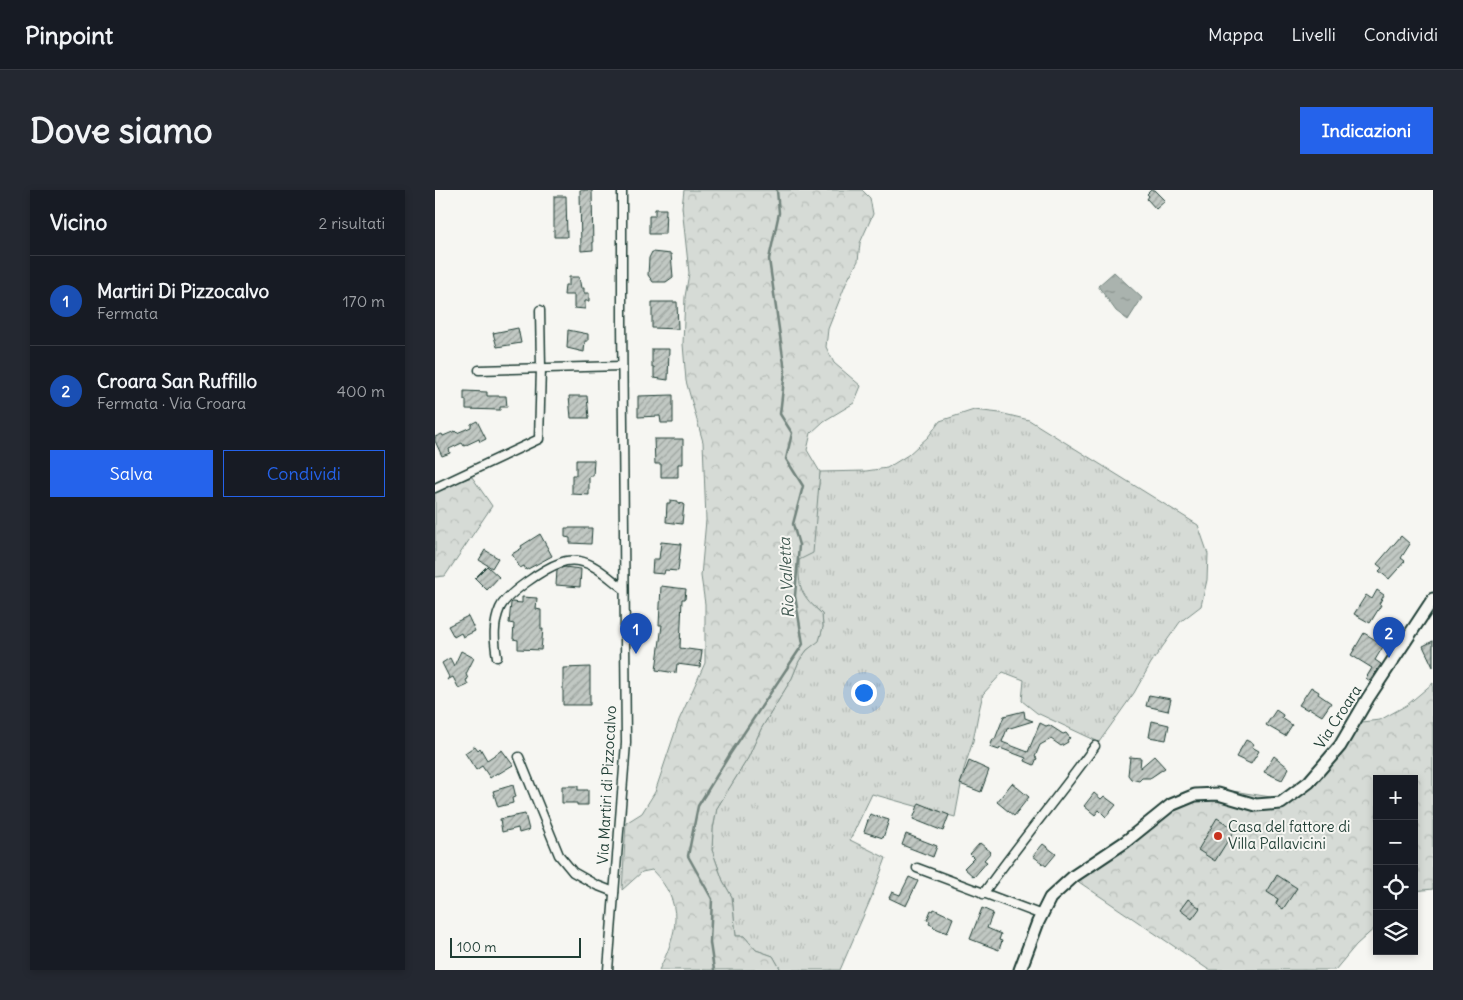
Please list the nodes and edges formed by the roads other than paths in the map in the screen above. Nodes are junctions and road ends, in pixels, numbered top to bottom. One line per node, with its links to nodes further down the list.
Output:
1 (622, 190): 3 (street, Via Martiri di Pizzocalvo)
2 (540, 310): 4 (street)
3 (622, 366): 4 (street); 7 (street, Via Martiri di Pizzocalvo)
4 (541, 368): 5 (street); 6 (street)
5 (479, 370)
6 (435, 488)
7 (623, 589): 9 (street); 13 (street, Via Martiri di Pizzocalvo)
8 (1433, 599): 15 (street, Via Croara)
9 (497, 657)
10 (1095, 746): 14 (street)
11 (519, 757): 13 (street, Via Martiri di Pizzocalvo)
12 (917, 868): 14 (street)
13 (614, 892): 16 (street, Via Martiri di Pizzocalvo)
14 (983, 894): 15 (street)
15 (1042, 915): 17 (street, Via Croara)
16 (608, 970)
17 (1020, 970)

